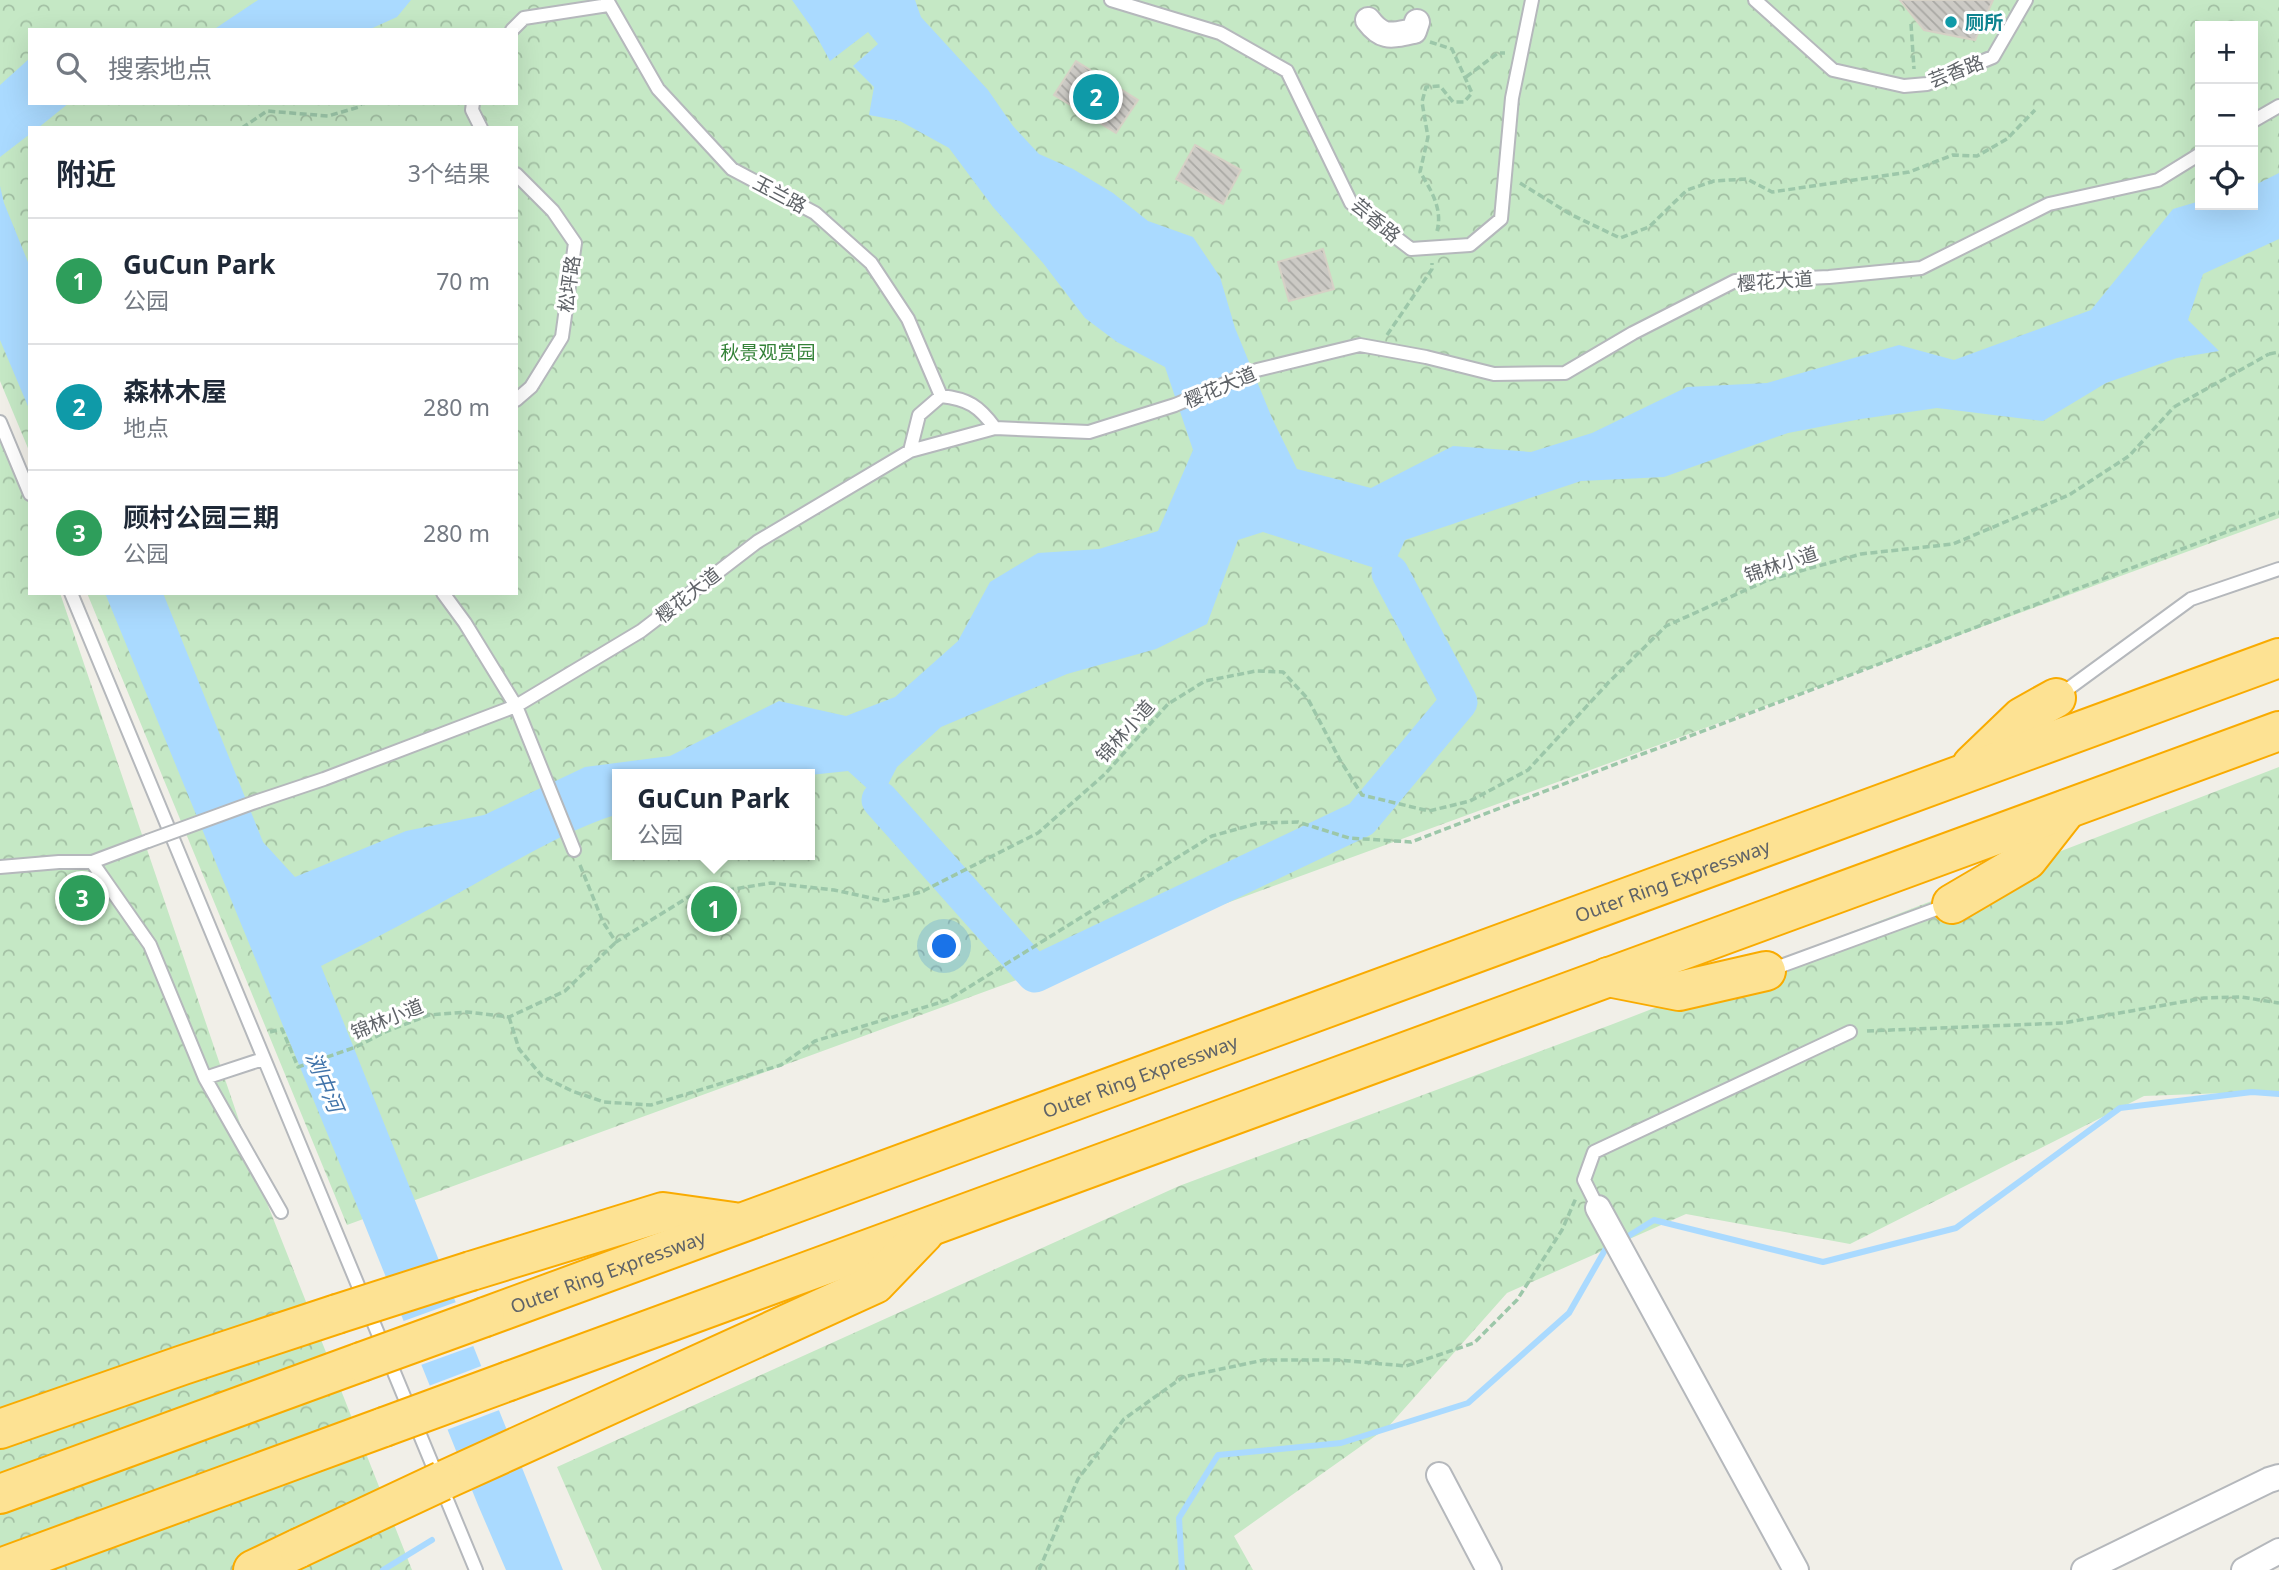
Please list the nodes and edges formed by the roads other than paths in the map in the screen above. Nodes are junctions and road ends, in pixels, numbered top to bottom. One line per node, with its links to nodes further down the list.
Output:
1 (1111, 0): 2 (lane, 芸香路)
2 (1532, 0)
3 (1755, 0): 4 (lane, 芸香路)
4 (2026, 0)
5 (607, 2): 8 (lane); 15 (lane, 玉兰路)
6 (1368, 20): 7 (street)
7 (1415, 26)
8 (514, 28)
9 (473, 105): 12 (lane)
10 (2279, 106): 11 (lane)
11 (2258, 118)
12 (480, 126)
13 (2195, 157): 18 (lane, 樱花大道)
14 (518, 176): 16 (lane, 松坪路)
15 (942, 396): 18 (lane); 19 (lane)
16 (518, 398)
17 (0, 422): 20 (lane)
18 (995, 428): 19 (lane, 樱花大道)
19 (911, 451): 26 (lane, 樱花大道)
20 (28, 489)
21 (2279, 569): 25 (lane)
22 (72, 595): 37 (lane)
23 (444, 595): 26 (lane)
24 (2279, 658): 28 (highway, Outer Ring Expressway)
25 (2056, 698): 28 (highway)
26 (516, 706): 30 (lane); 31 (lane, 樱花大道, bridge)
27 (2279, 731): 29 (highway)
28 (1963, 774): 41 (highway, Outer Ring Expressway)
29 (2067, 809): 33 (highway); 35 (highway)
30 (574, 850)
31 (92, 862): 32 (lane); 38 (lane)
32 (0, 867)
33 (1952, 904): 34 (lane)
34 (1766, 971): 35 (highway)
35 (1608, 977): 42 (highway)
36 (1850, 1032): 39 (lane)
37 (263, 1059): 38 (lane); 50 (lane)
38 (205, 1078): 40 (lane)
39 (1598, 1208): 52 (street)
40 (281, 1212)
41 (739, 1223): 43 (highway, bridge); 46 (highway, Outer Ring Expressway, bridge)
42 (930, 1226): 48 (highway, bridge); 49 (highway, bridge)
43 (0, 1429)
44 (1439, 1475): 51 (street)
45 (2279, 1477): 53 (street)
46 (0, 1494)
47 (2279, 1551): 54 (street)
48 (0, 1568)
49 (253, 1570)
50 (476, 1570)
51 (1489, 1570)
52 (1796, 1570)
53 (2084, 1570)
54 (2244, 1570)

